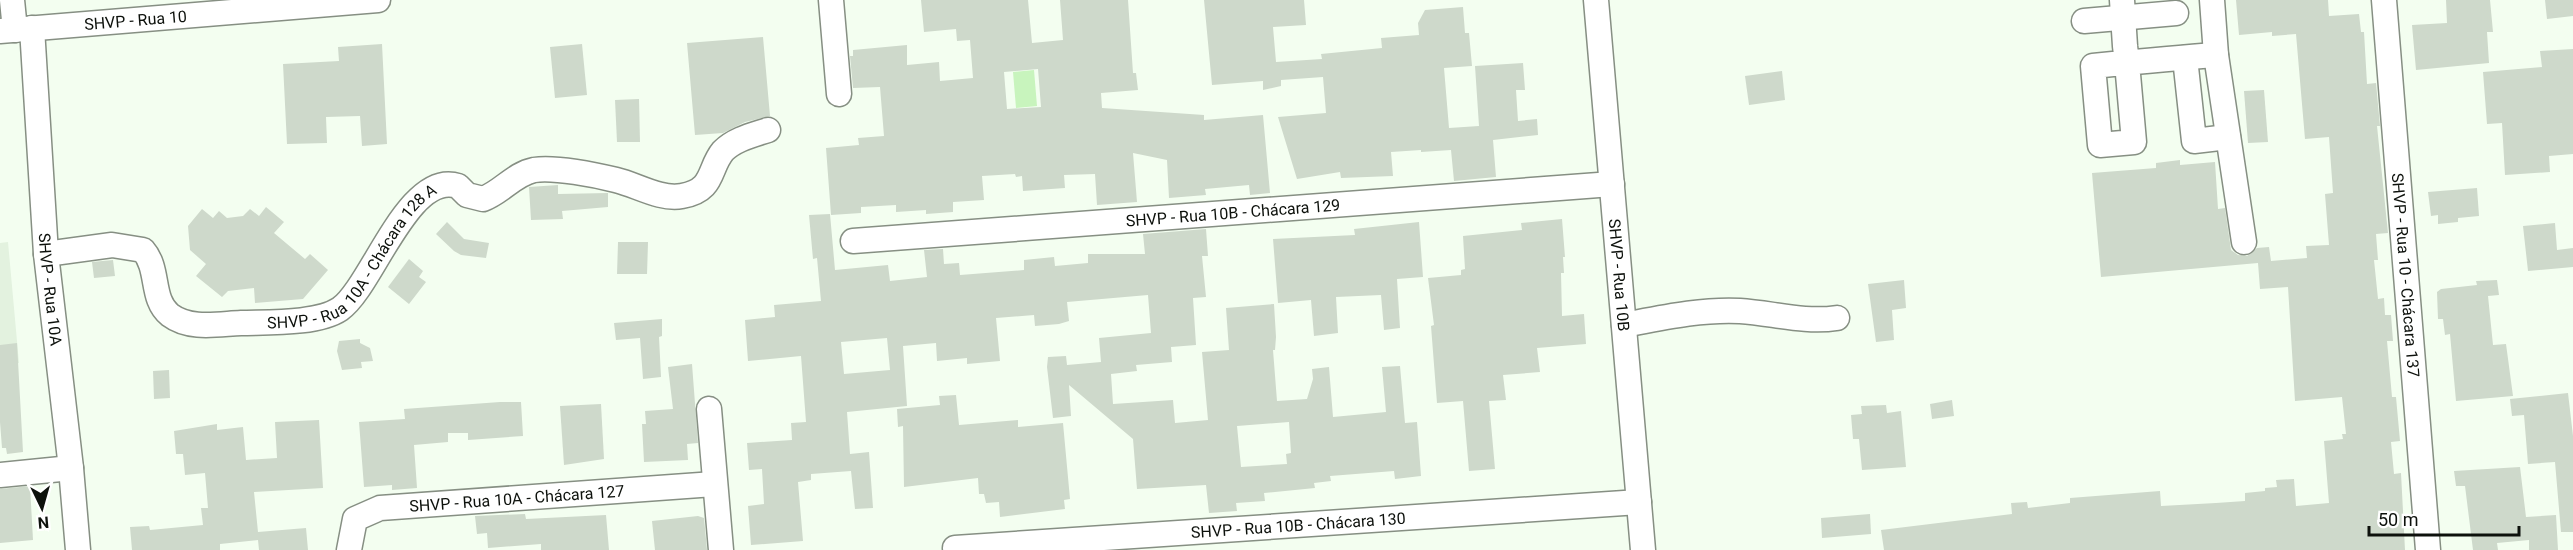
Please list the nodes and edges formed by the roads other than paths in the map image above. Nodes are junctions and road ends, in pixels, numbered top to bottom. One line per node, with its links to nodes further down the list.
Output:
1 (12, 0): 11 (street, SHVP - Rua 10A)
2 (378, 0): 7 (street, SHVP - Rua 10)
3 (831, 0): 14 (street)
4 (1596, 0): 17 (street, SHVP - Rua 10B)
5 (2212, 0): 12 (street)
6 (2384, 0): 33 (street, SHVP - Rua 10 - Chácara 137)
7 (214, 7): 11 (street, SHVP - Rua 10)
8 (2123, 9): 9 (street); 10 (street); 13 (street)
9 (2176, 13)
10 (2084, 21)
11 (16, 29): 20 (street, SHVP - Rua 10A)
12 (2216, 55): 13 (street); 16 (street)
13 (2185, 58): 16 (street)
14 (839, 94)
15 (768, 130): 20 (street, SHVP - Rua 10A - Chácara 128 A)
16 (2228, 137): 19 (street)
17 (1612, 184): 18 (street, SHVP - Rua 10B - Chácara 129); 22 (street, SHVP - Rua 10B)
18 (853, 241)
19 (2244, 242)
20 (46, 254): 24 (street, SHVP - Rua 10A)
21 (1837, 318): 22 (street)
22 (1624, 326): 27 (street, SHVP - Rua 10B)
23 (708, 409): 26 (street)
24 (71, 468): 25 (street); 29 (street, SHVP - Rua 10A)
25 (0, 475)
26 (714, 484): 30 (street, SHVP - Rua 10A - Chácara 127); 31 (street)
27 (1639, 502): 28 (street, SHVP - Rua 10B - Chácara 130); 32 (street, SHVP - Rua 10B)
28 (955, 548)
29 (78, 550)
30 (349, 550)
31 (721, 550)
32 (1643, 550)
33 (2428, 550)

